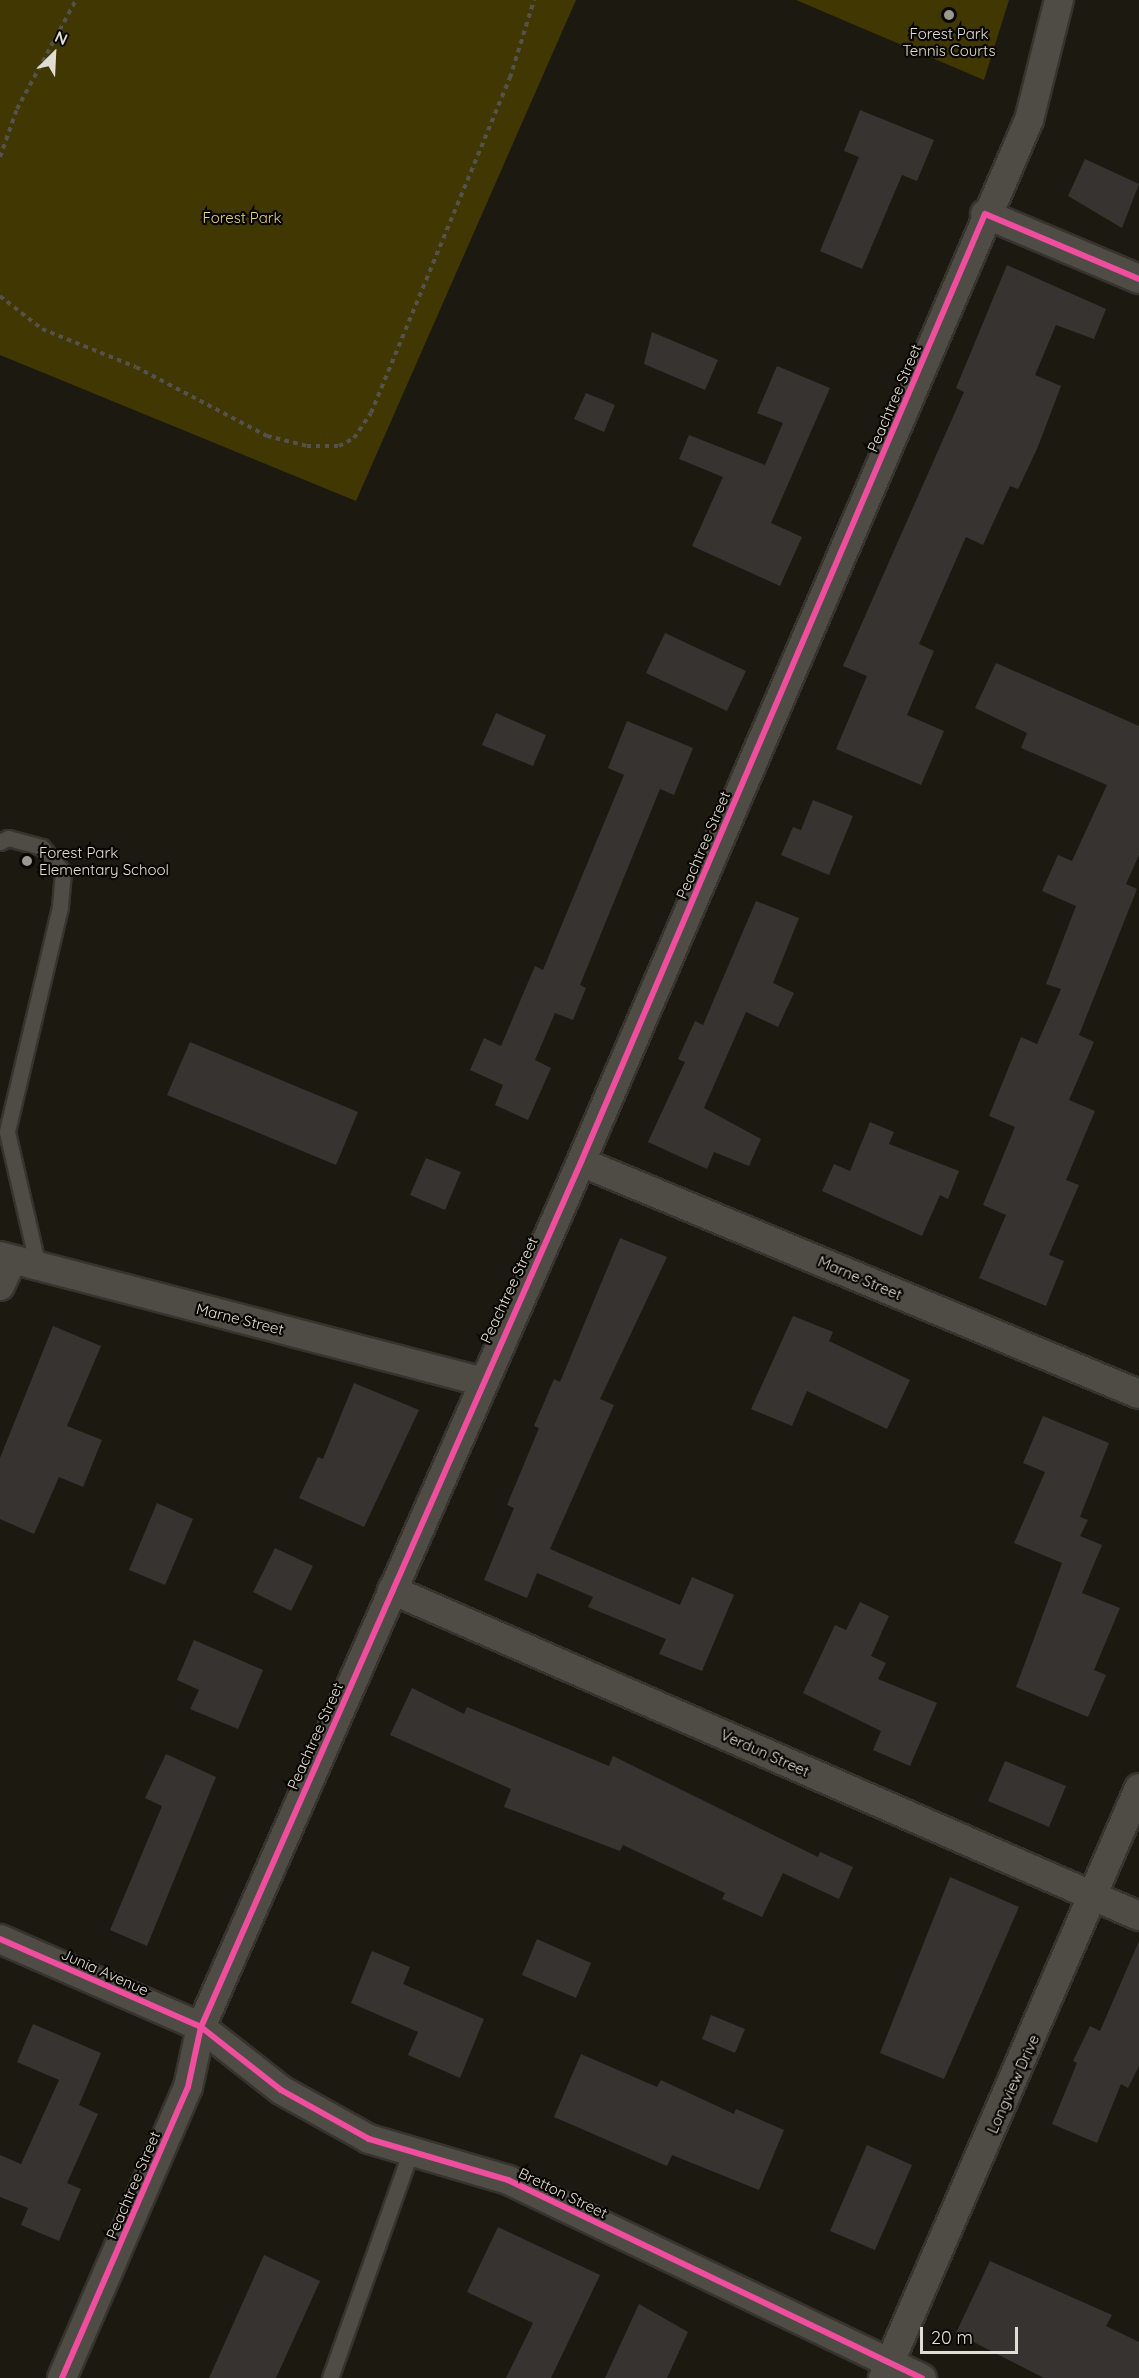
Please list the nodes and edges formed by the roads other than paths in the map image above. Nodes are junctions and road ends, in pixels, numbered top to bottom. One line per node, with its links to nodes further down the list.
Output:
1 (1059, 0): 2 (street, Peachtree Street)
2 (985, 214): 3 (street); 5 (street, Peachtree Street)
3 (1139, 279)
4 (0, 842): 6 (lane)
5 (581, 1162): 8 (street, Peachtree Street); 9 (street, Marne Street)
6 (17, 1261): 7 (street); 8 (street, Marne Street)
7 (0, 1286)
8 (481, 1381): 10 (street, Peachtree Street)
9 (1139, 1394)
10 (392, 1590): 12 (street, Verdun Street); 15 (street, Peachtree Street)
11 (1139, 1788): 12 (street, Longview Drive)
12 (1094, 1897): 13 (street, Verdun Street); 17 (street, Longview Drive)
13 (1139, 1916)
14 (0, 1939): 15 (street, Junia Avenue)
15 (201, 2027): 16 (street, Bretton Street); 18 (street, Peachtree Street)
16 (411, 2151): 17 (street, Bretton Street); 19 (lane)
17 (887, 2370): 20 (street, Bretton Street)
18 (62, 2378)
19 (330, 2378)
20 (922, 2378)

